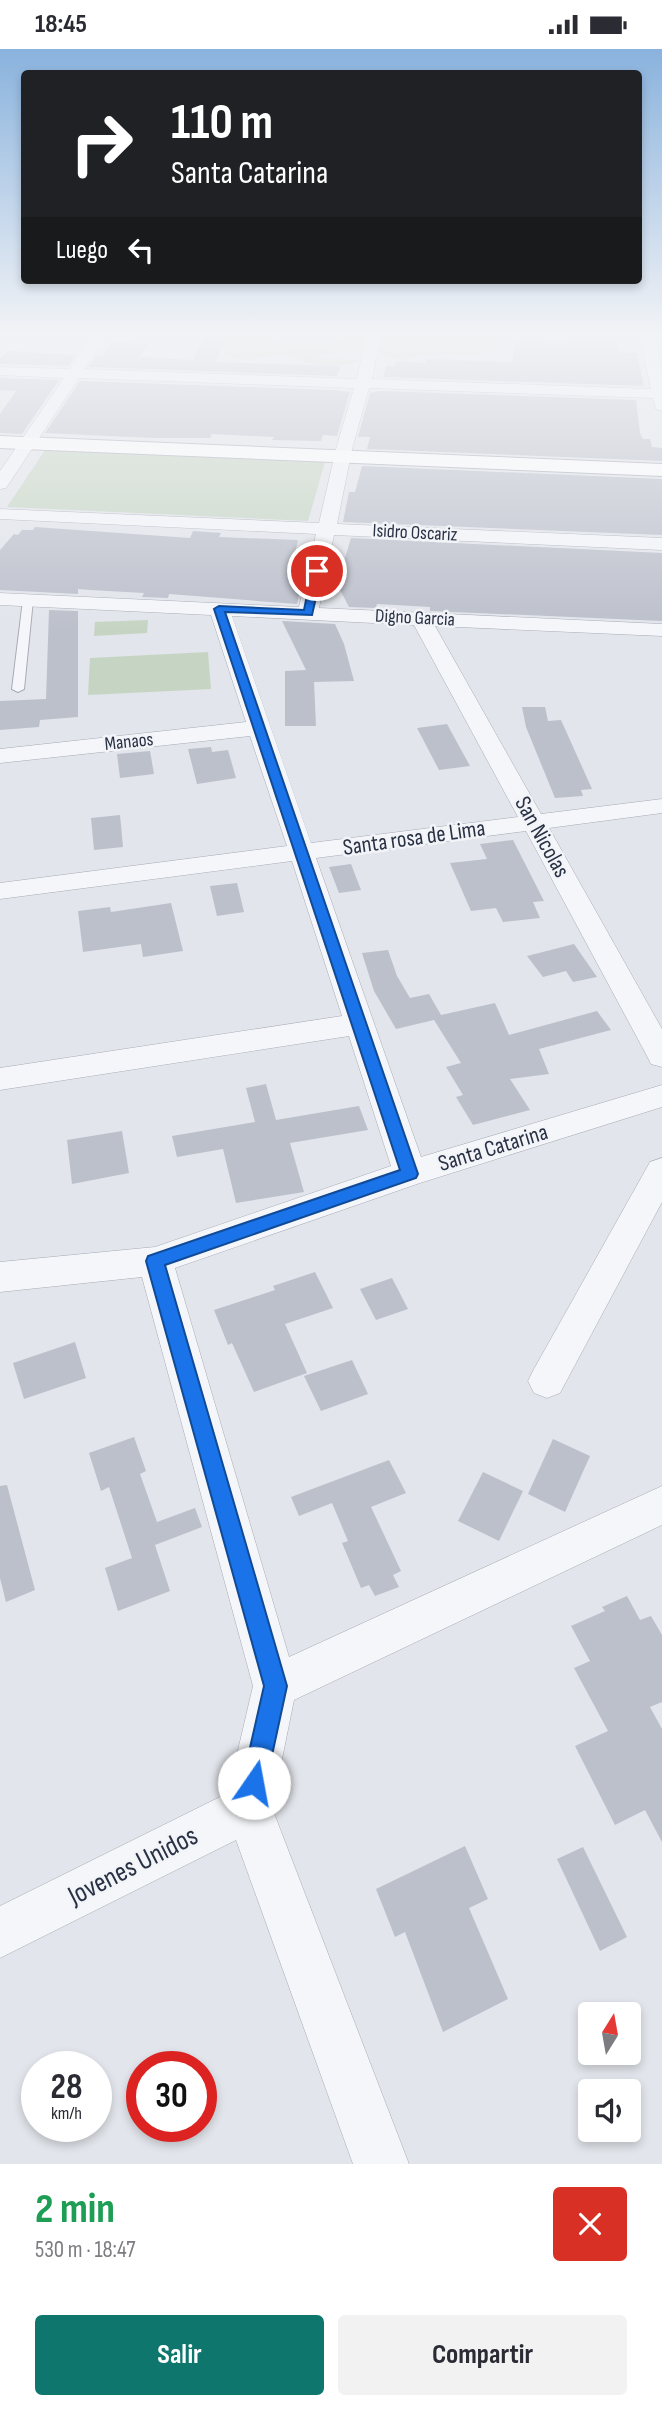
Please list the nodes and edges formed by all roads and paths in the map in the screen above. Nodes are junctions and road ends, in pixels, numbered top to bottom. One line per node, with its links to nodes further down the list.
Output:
1 (36, 431): 4 (street)
2 (349, 431): 6 (street)
3 (0, 435): 4 (street)
4 (30, 440): 5 (street); 6 (street); 9 (street)
5 (0, 442)
6 (343, 453): 7 (street); 8 (street); 11 (street)
7 (662, 462)
8 (662, 470)
9 (0, 484)
10 (0, 514): 11 (street, Isidro Oscariz)
11 (326, 529): 12 (street, Isidro Oscariz); 16 (street)
12 (662, 544)
13 (0, 599): 14 (street, Digno Garcia)
14 (28, 600): 15 (street, Digno Garcia); 19 (lane)
15 (219, 609): 16 (street, Digno Garcia); 20 (street)
16 (308, 613): 17 (street, Digno Garcia)
17 (421, 618): 18 (street, Digno Garcia); 23 (street, San Nicolas)
18 (662, 630)
19 (18, 689)
20 (257, 728): 21 (street, Manaos); 24 (street)
21 (0, 757)
22 (662, 806): 23 (street, Santa rosa de Lima)
23 (534, 823): 24 (street, Santa rosa de Lima); 27 (street, San Nicolas)
24 (302, 853): 25 (street, Santa rosa de Lima); 26 (street)
25 (0, 891)
26 (359, 1024): 28 (street); 31 (street)
27 (662, 1056)
28 (0, 1079)
29 (662, 1095): 31 (street, Santa Catarina)
30 (662, 1171): 34 (street)
31 (410, 1174): 32 (street, Santa Catarina)
32 (155, 1261): 33 (street, Santa Catarina); 36 (street)
33 (0, 1277)
34 (547, 1381)
35 (658, 1514): 36 (street)
36 (275, 1686): 37 (street)
37 (248, 1808): 38 (street, Jovenes Unidos); 39 (street)
38 (0, 1933)
39 (381, 2164)

